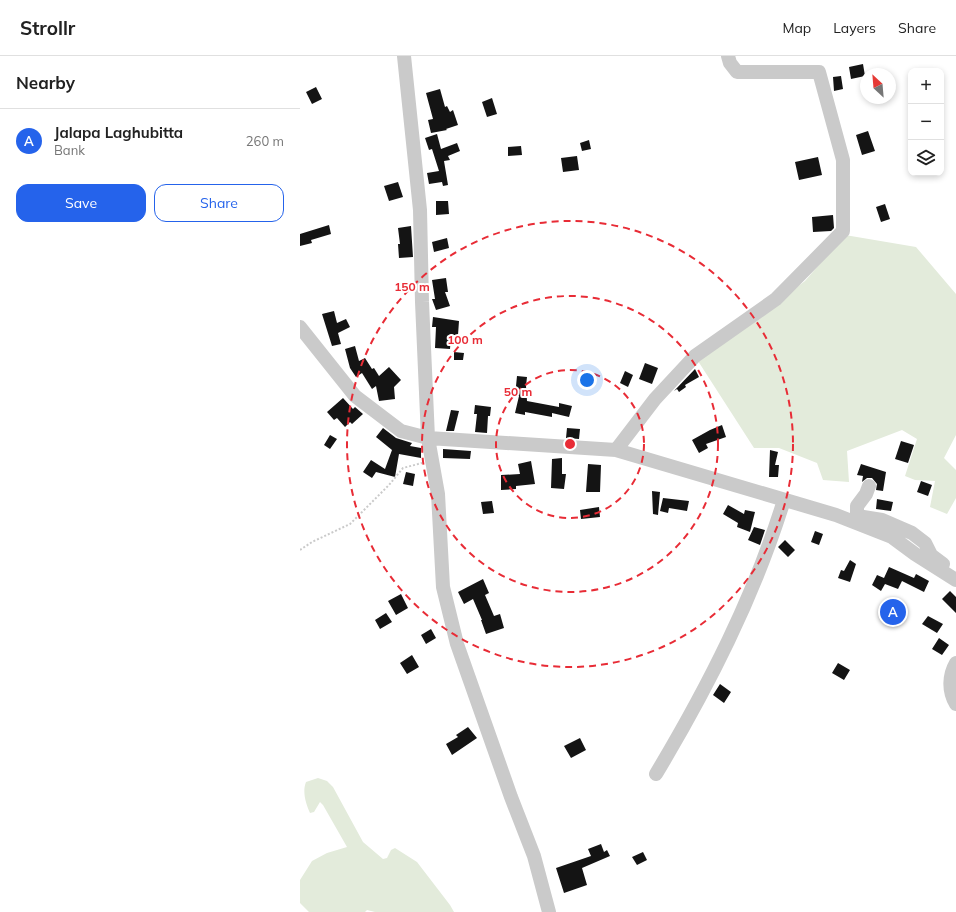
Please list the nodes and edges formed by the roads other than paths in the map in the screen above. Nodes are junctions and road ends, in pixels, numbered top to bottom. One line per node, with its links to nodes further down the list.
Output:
1 (404, 56): 4 (street)
2 (728, 56): 5 (street)
3 (300, 327): 4 (street)
4 (428, 438): 5 (street); 13 (street)
5 (616, 450): 7 (street)
6 (869, 486): 8 (street)
7 (784, 500): 9 (street); 12 (street)
8 (956, 576)
9 (956, 580)
10 (956, 662): 11 (street)
11 (956, 704)
12 (656, 774)
13 (549, 912)

